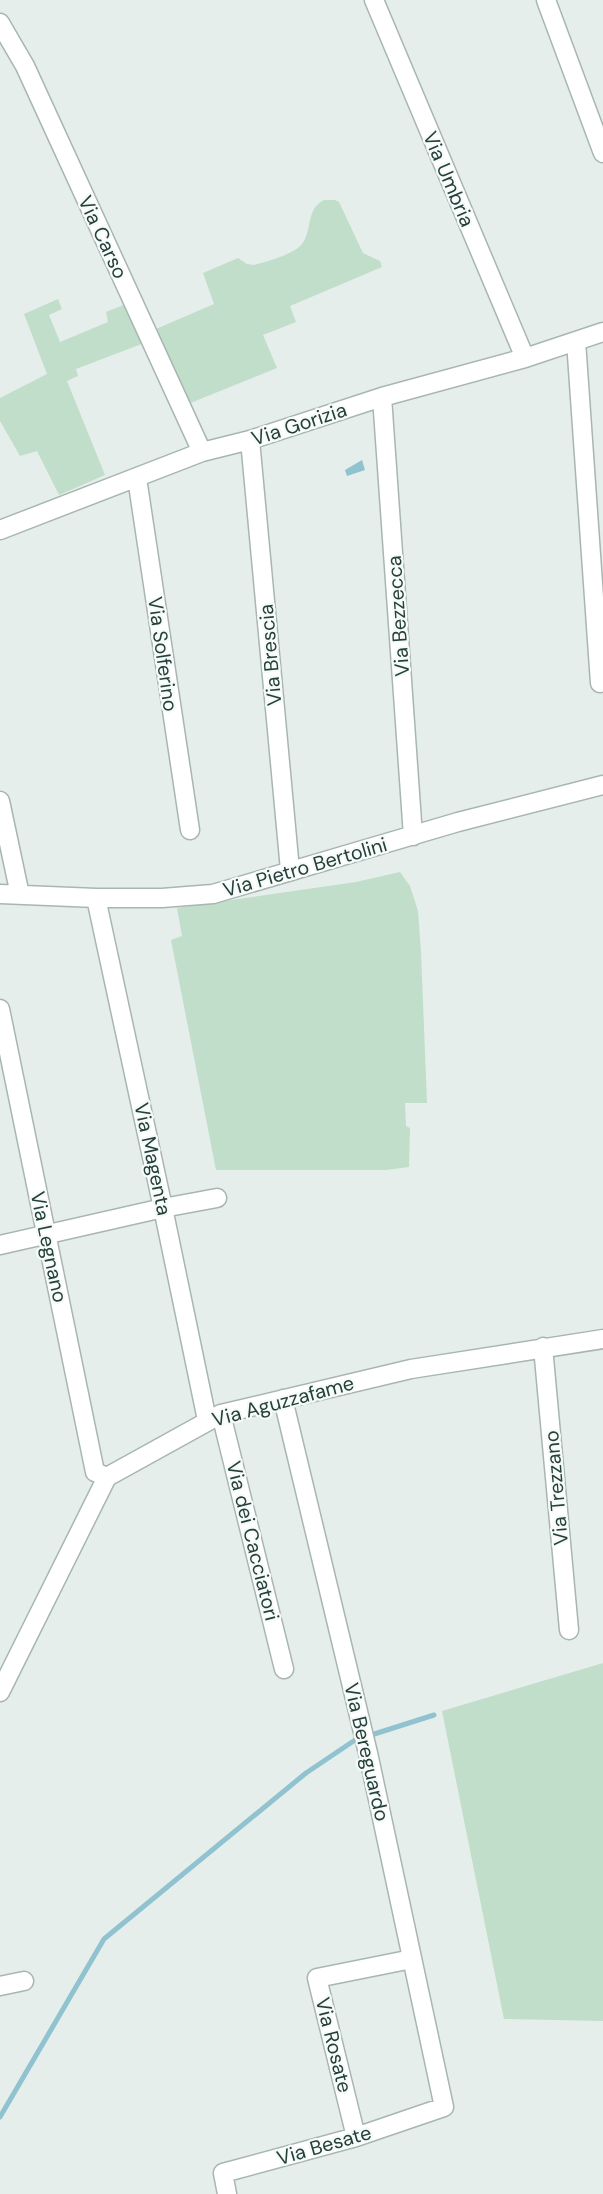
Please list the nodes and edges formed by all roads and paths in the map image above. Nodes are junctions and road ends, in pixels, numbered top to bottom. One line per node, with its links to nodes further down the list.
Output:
1 (374, 0): 7 (street, Via Umbria)
2 (546, 0): 4 (street)
3 (0, 23): 10 (street, Via Carso)
4 (603, 153)
5 (603, 332): 6 (street, Via Gorizia)
6 (576, 341): 7 (street, Via Gorizia); 13 (street)
7 (525, 358): 8 (street, Via Gorizia)
8 (382, 397): 9 (street, Via Gorizia); 17 (street, Via Bezzecca)
9 (250, 440): 10 (street, Via Gorizia); 18 (street, Via Brescia)
10 (202, 452): 11 (street, Via Gorizia)
11 (137, 478): 12 (street, Via Gorizia); 16 (street, Via Solferino)
12 (2, 525)
13 (600, 682)
14 (603, 785): 17 (street, Via Pietro Bertolini)
15 (0, 801): 20 (street)
16 (190, 830)
17 (413, 836): 18 (street, Via Pietro Bertolini)
18 (290, 870): 21 (street, Via Pietro Bertolini)
19 (0, 894): 20 (street, Via Pietro Bertolini)
20 (20, 895): 21 (street, Via Pietro Bertolini)
21 (96, 898): 24 (street, Via Magenta)
22 (0, 1009): 25 (street, Via Legnano)
23 (217, 1198): 24 (street)
24 (164, 1208): 25 (street); 30 (street, Via Magenta)
25 (47, 1235): 26 (street); 31 (street, Via Legnano)
26 (0, 1245)
27 (603, 1339): 28 (street, Via Aguzzafame)
28 (543, 1347): 29 (street, Via Aguzzafame); 32 (street, Via Trezzano)
29 (283, 1399): 30 (street, Via Aguzzafame); 35 (street, Via Bereguardo)
30 (214, 1417): 31 (street, Via Aguzzafame); 33 (street, Via dei Cacciatori)
31 (107, 1477): 34 (street)
32 (569, 1630)
33 (284, 1669)
34 (0, 1692)
35 (412, 1959): 38 (street, Via Bereguardo); 39 (street, Via Rosate)
36 (24, 1981): 37 (street)
37 (0, 1986)
38 (444, 2107): 39 (street, Via Besate)
39 (356, 2137): 40 (street, Via Besate)
40 (227, 2194)

